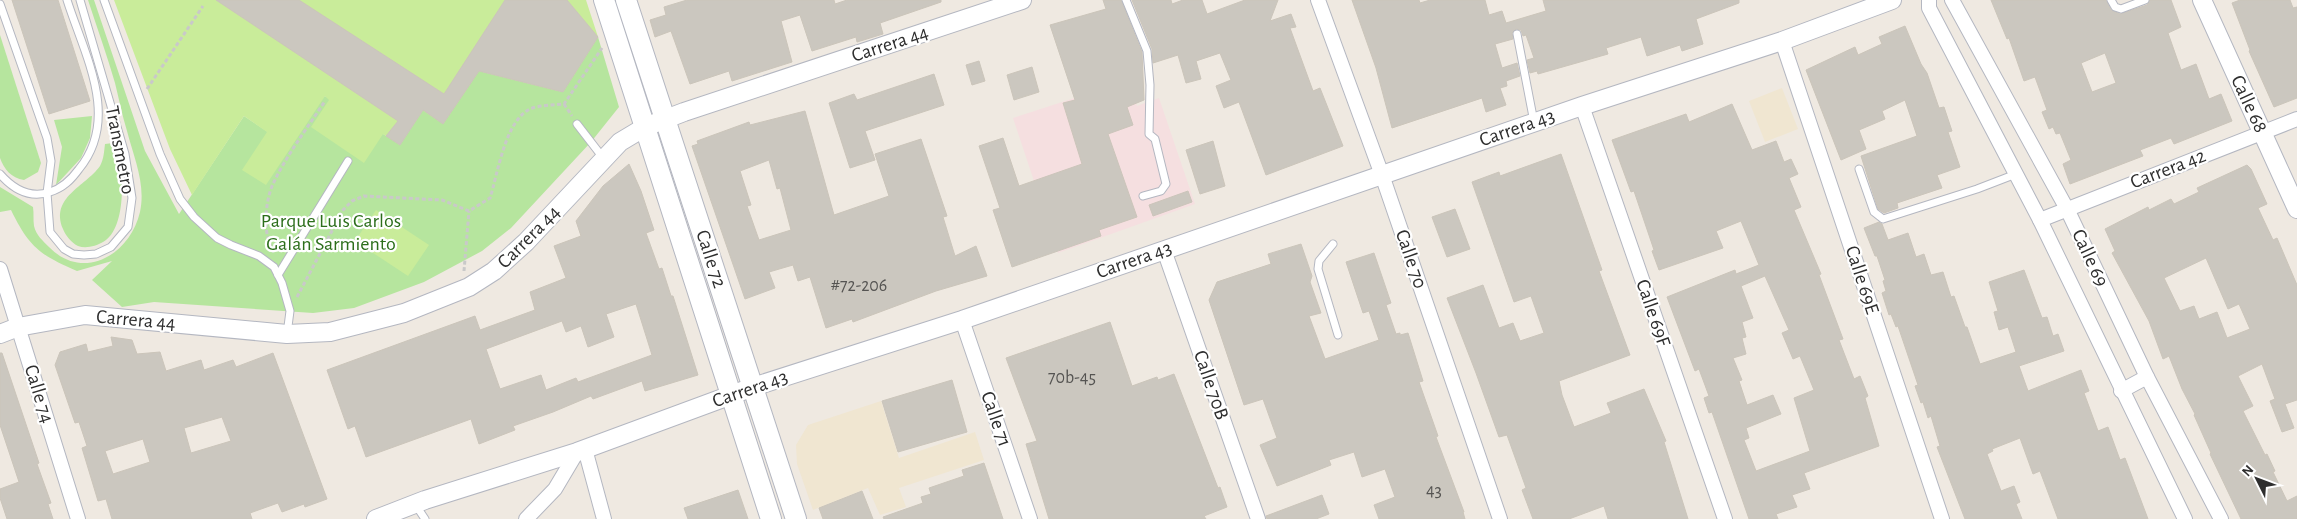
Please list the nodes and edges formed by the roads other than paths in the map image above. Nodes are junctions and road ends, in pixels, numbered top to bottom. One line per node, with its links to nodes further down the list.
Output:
1 (67, 0): 31 (lane, Transmetro)
2 (80, 0): 31 (lane, Transmetro)
3 (104, 0): 39 (lane)
4 (604, 0): 23 (main road, Calle 72)
5 (626, 0): 19 (main road, Calle 72)
6 (1022, 0): 19 (street, Carrera 44)
7 (1126, 0): 32 (lane)
8 (1318, 0): 30 (street, Calle 70)
9 (1892, 0): 17 (street, Carrera 43)
10 (1929, 0): 29 (street, Calle 69)
11 (1952, 0): 33 (street, Calle 69)
12 (2111, 0): 13 (lane)
13 (2145, 0)
14 (2202, 0): 24 (street, Calle 68)
15 (0, 4): 31 (lane, Transmetro)
16 (1517, 34): 21 (lane)
17 (1782, 41): 18 (street, Carrera 43); 62 (street, Calle 69E)
18 (1582, 106): 21 (street, Carrera 43); 61 (street, Calle 69F)
19 (665, 119): 23 (street, Carrera 44); 46 (main road, Calle 72)
20 (2297, 120): 24 (street, Carrera 42)
21 (1534, 122): 30 (street, Carrera 43)
22 (577, 124): 25 (lane)
23 (645, 127): 25 (street, Carrera 44); 48 (main road, Calle 72)
24 (2262, 133): 33 (street, Carrera 42); 34 (street, Calle 68)
25 (604, 158): 43 (street, Carrera 44)
26 (348, 161): 39 (lane)
27 (1859, 169): 29 (lane)
28 (0, 174): 31 (lane)
29 (2016, 174): 35 (street, Calle 69)
30 (1382, 175): 37 (street, Carrera 43); 60 (street, Calle 70)
31 (47, 193)
32 (1143, 196)
33 (2067, 209): 35 (street, Carrera 42); 45 (street, Calle 69)
34 (2297, 209)
35 (2040, 220): 47 (street, Calle 69)
36 (1334, 244): 44 (lane)
37 (1164, 250): 40 (street, Carrera 43); 59 (street, Calle 70B)
38 (0, 269): 41 (street, Calle 74)
39 (278, 275): 43 (lane)
40 (962, 320): 46 (street, Carrera 43); 58 (street, Calle 71)
41 (18, 328): 42 (street, Carrera 44); 43 (street, Carrera 44); 51 (street, Calle 74)
42 (0, 334)
43 (287, 334)
44 (1338, 335)
45 (2147, 377): 47 (street); 64 (street, Calle 69)
46 (753, 386): 48 (street, Carrera 43); 57 (main road, Calle 72)
47 (2122, 391): 63 (street, Calle 69)
48 (731, 395): 49 (street, Carrera 43); 56 (main road, Calle 72)
49 (581, 451): 50 (street, Carrera 43); 54 (street); 55 (street)
50 (415, 503): 52 (street, Carrera 43); 53 (lane)
51 (78, 519)
52 (376, 519)
53 (424, 519)
54 (526, 519)
55 (604, 519)
56 (771, 519)
57 (796, 519)
58 (1030, 519)
59 (1258, 519)
60 (1500, 519)
61 (1725, 519)
62 (1942, 519)
63 (2185, 519)
64 (2221, 519)

